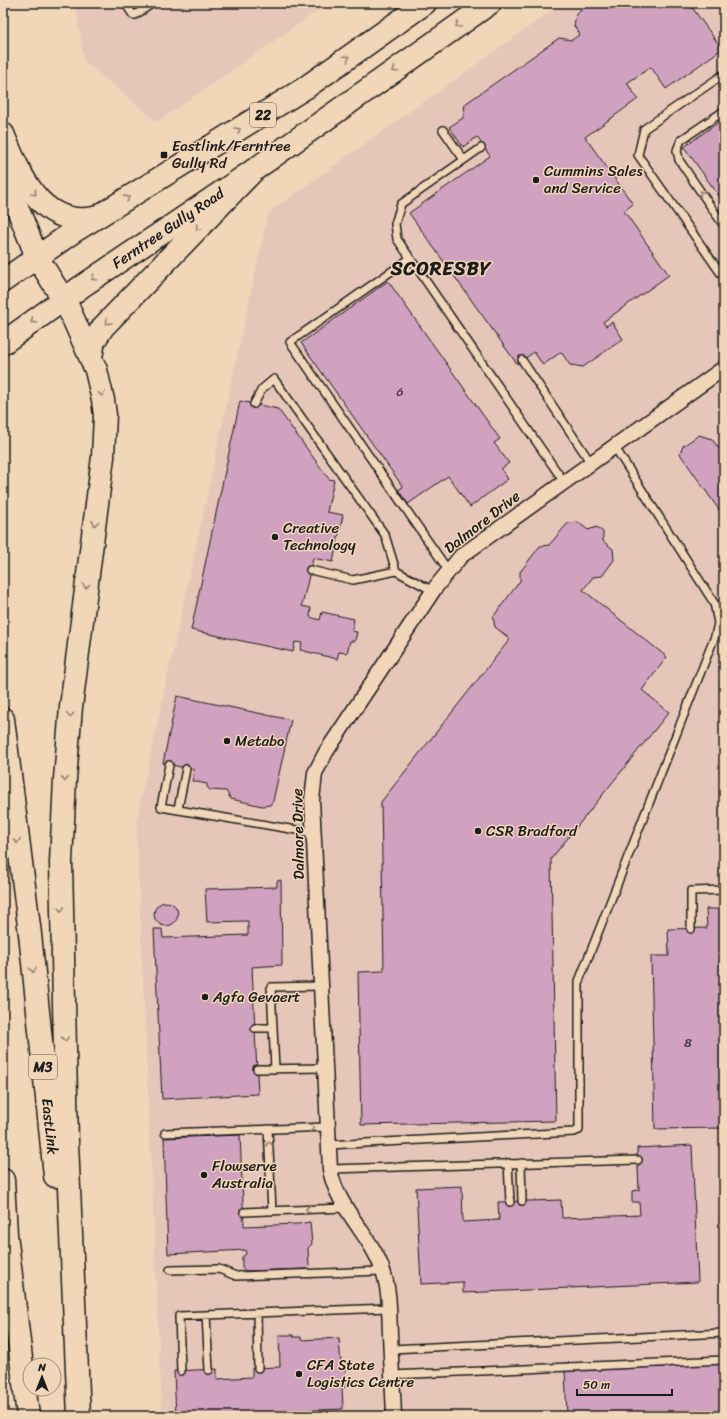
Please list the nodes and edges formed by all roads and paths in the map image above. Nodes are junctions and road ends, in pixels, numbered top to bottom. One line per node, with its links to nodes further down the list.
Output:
1 (125, 3): 2 (lane)
2 (153, 3)
3 (425, 3): 13 (main road, 22, one-way to 3)
4 (490, 3): 12 (main road, Ferntree Gully Road / 22, one-way to 12)
5 (724, 74): 17 (lane)
6 (724, 111): 14 (lane, one-way to 6)
7 (443, 130): 11 (lane)
8 (3, 134): 13 (main road, one-way to 13)
9 (480, 148): 11 (lane)
10 (3, 160): 15 (main road)
11 (464, 160): 16 (lane)
12 (254, 170): 19 (main road, Ferntree Gully Road / 22, one-way to 19); 21 (main road, one-way to 21)
13 (94, 218): 15 (main road, 22)
14 (724, 226)
15 (37, 257): 18 (main road, 22); 19 (main road)
16 (409, 259): 27 (lane); 29 (lane)
17 (724, 278)
18 (3, 280)
19 (63, 300): 20 (main road, Ferntree Gully Road / 22, one-way to 20); 21 (main road)
20 (3, 343)
21 (91, 357): 75 (main road, one-way to 75)
22 (522, 360): 26 (lane)
23 (724, 368): 25 (street, Dalmore Drive)
24 (254, 404): 30 (lane)
25 (614, 446): 26 (street, Dalmore Drive); 48 (lane)
26 (591, 463): 27 (street, Dalmore Drive)
27 (564, 482): 29 (street, Dalmore Drive)
28 (310, 570): 30 (lane)
29 (448, 570): 31 (street, Dalmore Drive)
30 (396, 571): 31 (lane)
31 (434, 591): 36 (street, Dalmore Drive)
32 (3, 718): 74 (main road, EastLink / M3, one-way to 74)
33 (169, 764): 35 (lane)
34 (186, 768): 35 (lane)
35 (178, 810): 36 (lane)
36 (314, 833): 39 (street, Dalmore Drive)
37 (724, 890): 38 (lane)
38 (691, 929)
39 (321, 986): 41 (lane); 43 (street, Dalmore Drive)
40 (255, 1028): 41 (lane)
41 (273, 1028): 42 (lane)
42 (275, 1068): 43 (lane); 44 (lane)
43 (324, 1068): 45 (street, Dalmore Drive)
44 (257, 1069)
45 (327, 1127): 46 (lane, one-way to 45); 48 (street, Dalmore Drive)
46 (268, 1129): 47 (lane); 57 (lane, one-way to 46)
47 (165, 1133)
48 (328, 1145): 52 (street, Dalmore Drive)
49 (638, 1160): 51 (lane)
50 (508, 1163): 51 (lane); 52 (lane); 55 (lane)
51 (521, 1163): 54 (lane)
52 (330, 1169): 56 (street, Dalmore Drive)
53 (3, 1180): 73 (main road)
54 (522, 1201)
55 (510, 1202)
56 (344, 1208): 57 (lane, one-way to 57); 60 (street, Dalmore Drive)
57 (272, 1211): 58 (lane)
58 (244, 1212)
59 (170, 1270): 60 (lane)
60 (383, 1271): 62 (street, Dalmore Drive)
61 (3, 1297): 72 (main road)
62 (389, 1308): 63 (lane); 66 (street, Dalmore Drive)
63 (257, 1313): 64 (lane); 68 (lane)
64 (206, 1315): 69 (lane); 70 (lane)
65 (724, 1333): 66 (lane)
66 (391, 1349): 71 (street, Dalmore Drive)
67 (724, 1360): 71 (lane)
68 (258, 1368)
69 (209, 1370)
70 (180, 1371)
71 (392, 1376): 76 (street, Dalmore Drive)
72 (24, 1416)
73 (28, 1416)
74 (75, 1416)
75 (79, 1416)
76 (394, 1416)

